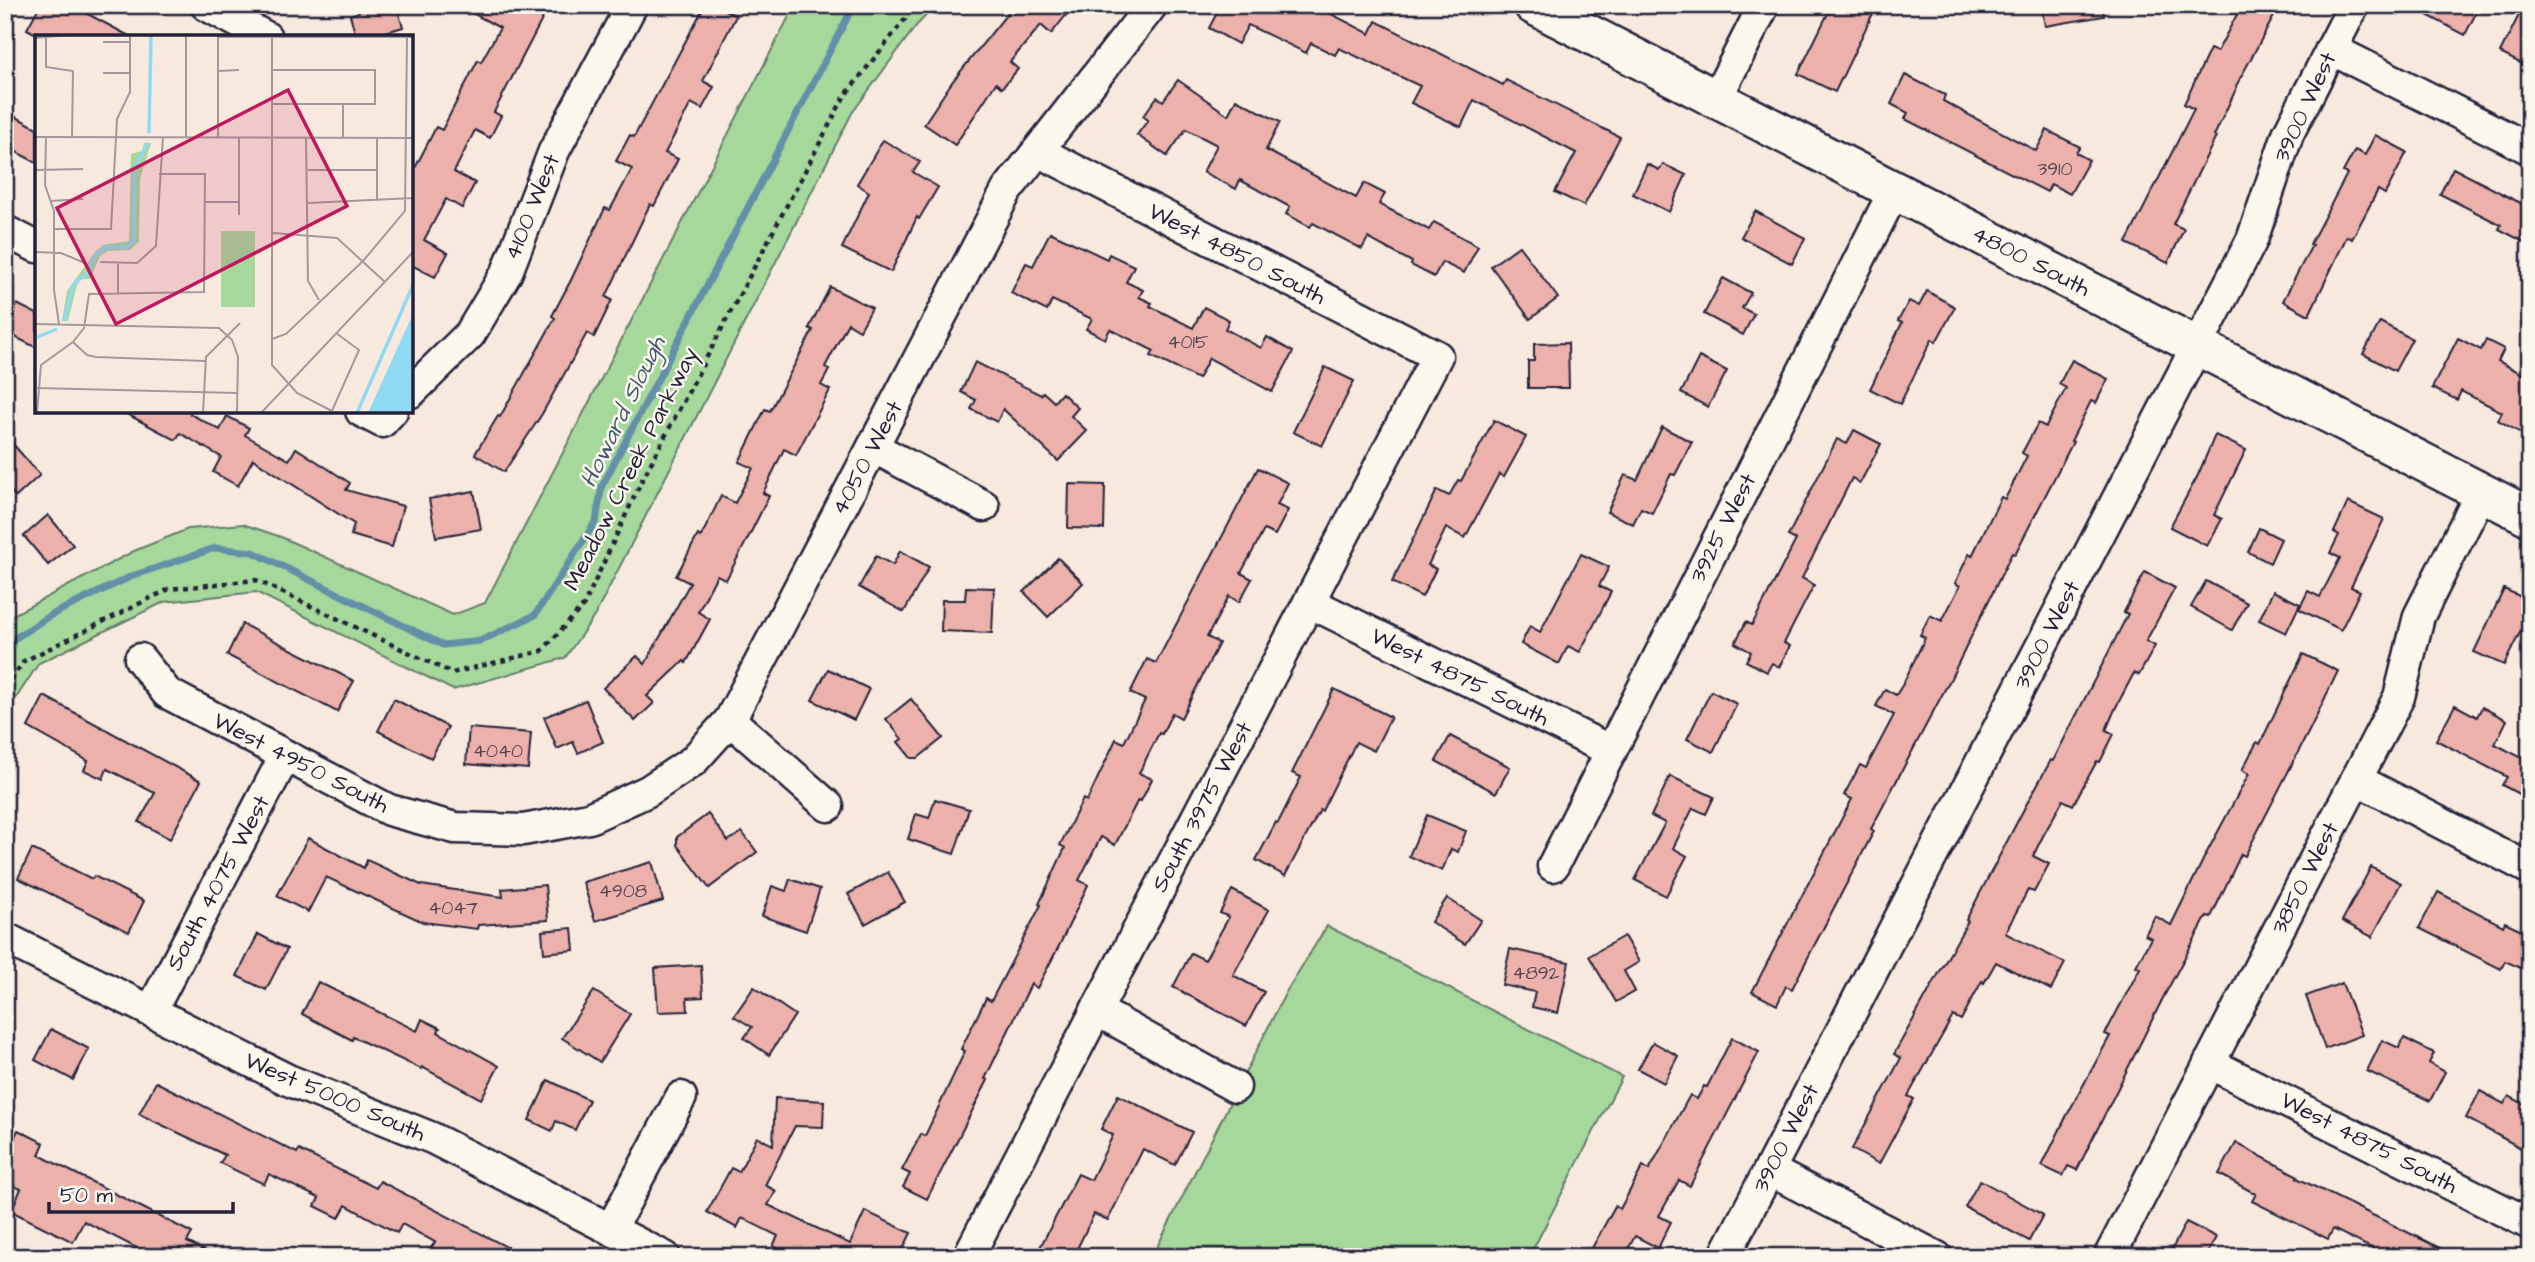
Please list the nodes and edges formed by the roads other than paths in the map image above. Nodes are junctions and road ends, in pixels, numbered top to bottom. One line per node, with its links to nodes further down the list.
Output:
1 (206, 5): 7 (street)
2 (632, 5): 17 (street, 4100 West)
3 (1152, 5): 11 (street, 4050 West)
4 (1533, 5): 9 (street, 4800 South)
5 (1764, 5): 9 (street)
6 (2354, 5): 8 (street, 3900 West)
7 (262, 35)
8 (2331, 49): 10 (street); 15 (street, 3900 West)
9 (1716, 99): 12 (street, 4800 South)
10 (2530, 149)
11 (1038, 151): 16 (street, West 4850 South); 18 (street, 4050 West)
12 (1894, 191): 15 (street, 4800 South); 25 (street, 3925 West)
13 (5, 230): 14 (street)
14 (35, 246)
15 (2197, 346): 19 (street, 4800 South); 38 (street, 3900 West)
16 (1437, 356): 22 (street, South 3975 West)
17 (413, 390)
18 (873, 447): 20 (street); 24 (street, 4050 West)
19 (2481, 492): 21 (street, 4800 South); 27 (street, 3850 West)
20 (984, 506)
21 (2530, 517)
22 (1309, 602): 25 (street, West 4875 South); 33 (street, South 3975 West)
23 (140, 659): 26 (street, West 4950 South)
24 (730, 720): 28 (street); 29 (street, 4050 West)
25 (1611, 751): 30 (street, 3925 West)
26 (285, 756): 29 (street, West 4950 South); 34 (street, South 4075 West)
27 (2357, 779): 31 (street); 35 (street, 3850 West)
28 (828, 806)
29 (523, 830)
30 (1553, 866)
31 (2530, 869)
32 (5, 937): 34 (street, West 5000 South)
33 (1096, 1010): 36 (street); 42 (street, South 3975 West)
34 (151, 1011): 40 (street, West 5000 South)
35 (2209, 1063): 39 (street, West 4875 South); 45 (street, 3850 West)
36 (1235, 1087)
37 (681, 1097): 40 (street)
38 (1769, 1170): 43 (street, 3900 West); 44 (street)
39 (2530, 1224)
40 (611, 1229): 41 (street, West 5000 South)
41 (665, 1257)
42 (968, 1257)
43 (1724, 1257)
44 (1937, 1257)
45 (2109, 1257)

